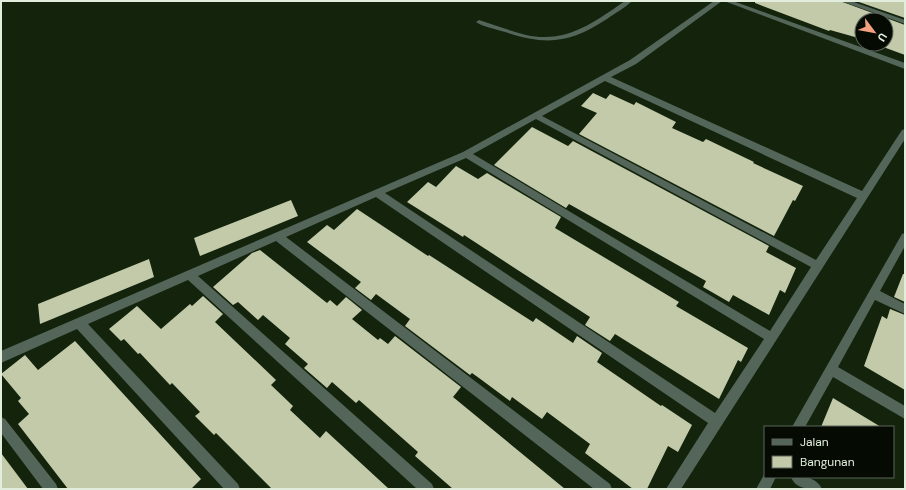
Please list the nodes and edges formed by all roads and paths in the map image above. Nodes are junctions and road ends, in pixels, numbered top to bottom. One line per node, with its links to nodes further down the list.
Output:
1 (629, 1): 5 (lane)
2 (719, 1): 8 (street)
3 (727, 1): 7 (street)
4 (844, 1): 6 (street)
5 (479, 22)
6 (905, 22)
7 (905, 66)
8 (606, 78): 9 (street); 13 (street)
9 (536, 116): 11 (street); 16 (street)
10 (905, 132): 13 (street)
11 (466, 154): 12 (street); 21 (street)
12 (377, 192): 14 (street); 25 (street)
13 (863, 196): 16 (street)
14 (277, 236): 17 (street); 33 (street)
15 (905, 237): 18 (street)
16 (818, 266): 21 (street)
17 (189, 274): 20 (street); 32 (street)
18 (873, 293): 19 (street); 23 (street)
19 (905, 309)
20 (79, 323): 22 (street); 31 (street)
21 (772, 338): 25 (street)
22 (1, 357)
23 (830, 369): 24 (street); 27 (street)
24 (905, 413)
25 (717, 422): 34 (street)
26 (1, 423): 30 (street)
27 (799, 426)
28 (769, 478): 35 (street)
29 (798, 478): 36 (street)
30 (51, 489)
31 (233, 489)
32 (427, 489)
33 (605, 489)
34 (674, 489)
35 (763, 489)
36 (815, 489)

